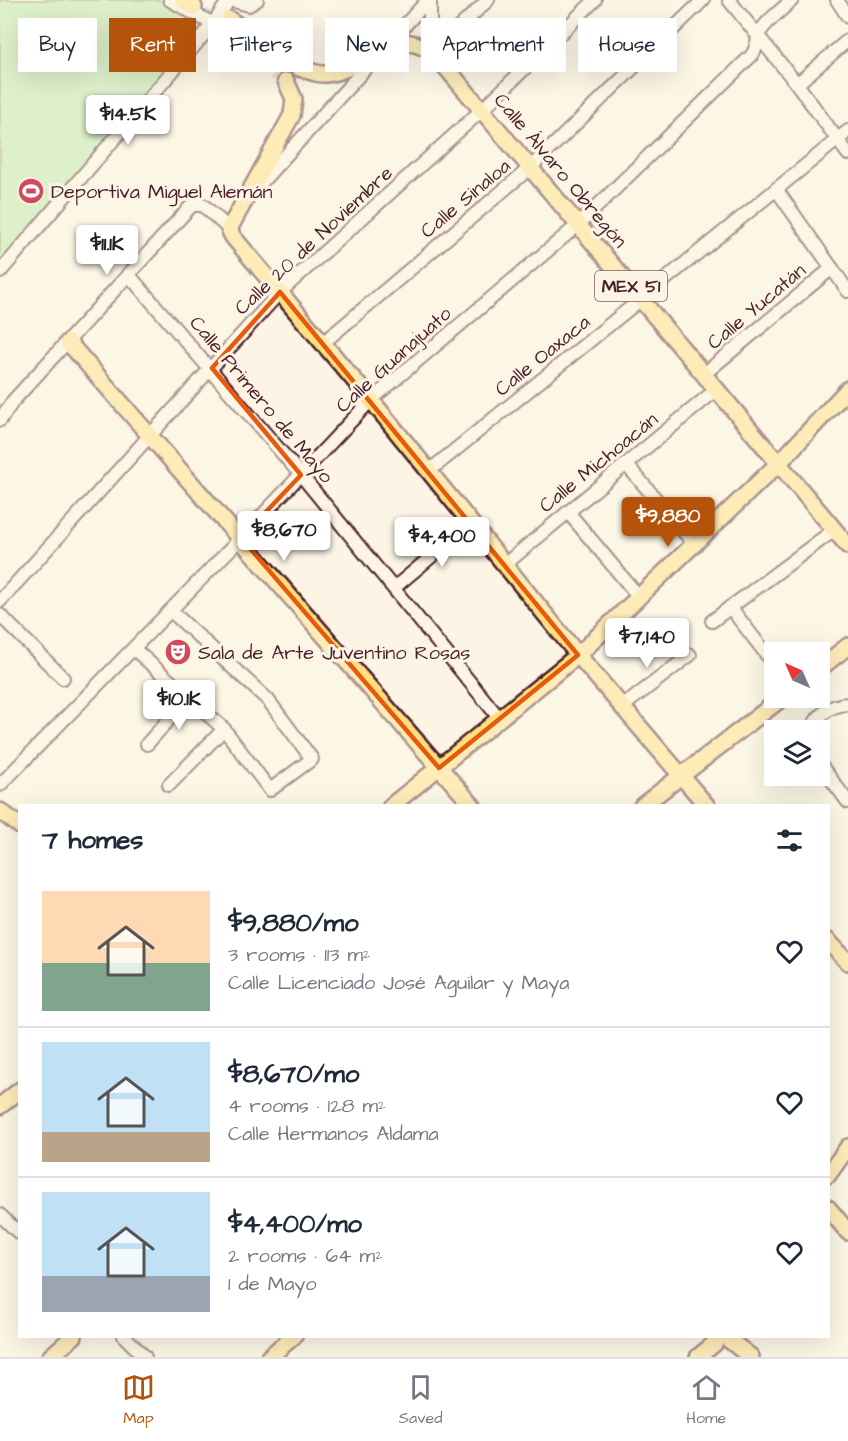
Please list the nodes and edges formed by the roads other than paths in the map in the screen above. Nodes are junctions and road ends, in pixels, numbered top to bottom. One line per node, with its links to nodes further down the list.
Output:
1 (170, 0): 15 (street)
2 (229, 0): 3 (street); 12 (street)
3 (257, 0)
4 (429, 0): 13 (street); 16 (street)
5 (488, 0): 14 (street)
6 (595, 0): 26 (street, Calle 20 de Noviembre)
7 (703, 0): 30 (street, Calle Sinaloa)
8 (729, 0): 18 (street)
9 (792, 0): 18 (street, Calle Guanajuato)
10 (837, 0): 11 (street)
11 (848, 17)
12 (217, 18)
13 (430, 18)
14 (468, 18)
15 (208, 21)
16 (409, 22)
17 (208, 30): 36 (street)
18 (758, 36): 25 (street); 33 (street, Calle Guanajuato)
19 (848, 40): 25 (street)
20 (313, 71): 21 (main road)
21 (331, 72)
22 (362, 72): 32 (street)
23 (450, 72): 26 (main road, Calle Álvaro Obregón)
24 (286, 81): 32 (main road)
25 (797, 84): 28 (street)
26 (483, 109): 30 (main road, Calle Álvaro Obregón / MEX 51); 39 (street, Calle 20 de Noviembre)
27 (848, 130): 28 (street, Calle Oaxaca)
28 (837, 139): 29 (street); 31 (street, Calle Oaxaca)
29 (848, 154)
30 (531, 167): 33 (main road, Calle Álvaro Obregón / MEX 51); 42 (street, Calle Sinaloa)
31 (776, 189): 35 (street); 40 (street, Calle Oaxaca)
32 (246, 198): 34 (main road)
33 (579, 224): 40 (main road, Calle Álvaro Obregón / MEX 51); 47 (street, Calle Guanajuato)
34 (230, 229): 37 (street); 39 (main road)
35 (832, 268): 38 (street); 44 (street, Calle Yucatán)
36 (0, 272)
37 (128, 274): 41 (street); 43 (street, Calle Primero de Mayo)
38 (848, 291)
39 (280, 292): 42 (main road); 43 (street, Calle 20 de Noviembre)
40 (641, 299): 44 (main road, Calle Álvaro Obregón / MEX 51); 52 (street, Calle Oaxaca)
41 (68, 342): 48 (street); 49 (main road)
42 (323, 343): 47 (main road)
43 (212, 368): 49 (street, Calle 20 de Noviembre); 53 (street, Calle Primero de Mayo)
44 (704, 374): 46 (main road, Calle Álvaro Obregón / MEX 51)
45 (848, 388): 50 (main road)
46 (717, 389): 50 (main road, Calle Álvaro Obregón / MEX 51); 51 (street, Calle Michoacán)
47 (371, 400): 52 (main road); 53 (street, Calle Guanajuato)
48 (0, 420)
49 (151, 436): 57 (main road); 63 (street, Calle 20 de Noviembre)
50 (779, 463): 56 (main road, Calle Álvaro Obregón / MEX 51); 58 (main road)
51 (626, 464): 54 (street, Calle Michoacán); 58 (street)
52 (428, 472): 55 (main road)
53 (302, 475): 57 (street, Calle Guanajuato); 61 (street, Calle Primero de Mayo)
54 (568, 512): 60 (street, Calle Michoacán); 62 (street)
55 (470, 524): 60 (main road); 61 (street)
56 (834, 530): 59 (main road, Calle Álvaro Obregón / MEX 51); 64 (street)
57 (241, 538): 65 (street, Calle Guanajuato); 83 (main road)
58 (696, 545): 62 (main road)
59 (848, 546)
60 (504, 565): 71 (main road)
61 (394, 588): 79 (street, Calle Primero de Mayo)
62 (639, 597): 71 (main road)
63 (0, 602)
64 (730, 607): 67 (street); 70 (street)
65 (171, 611): 69 (street, Calle Guanajuato); 81 (street)
66 (0, 615): 74 (street)
67 (712, 621)
68 (848, 646): 73 (main road)
69 (134, 649): 75 (street); 86 (street, Calle Guanajuato)
70 (764, 651)
71 (578, 655): 77 (main road); 79 (main road)
72 (690, 655): 77 (street)
73 (830, 660)
74 (63, 678)
75 (189, 698): 81 (street); 82 (street)
76 (848, 704): 80 (street)
77 (622, 707): 84 (main road)
78 (769, 708): 84 (main road)
79 (500, 719): 83 (main road)
80 (818, 720)
81 (224, 729): 87 (street)
82 (147, 744)
83 (439, 768): 89 (main road); 90 (main road)
84 (681, 776): 91 (main road); 92 (main road)
85 (830, 778): 88 (street)
86 (0, 785)
87 (169, 785)
88 (848, 802)
89 (394, 804)
90 (471, 804)
91 (645, 804)
92 (705, 804)
93 (0, 811): 94 (main road)
94 (18, 824)
95 (830, 943): 96 (main road)
96 (848, 962)
97 (18, 1092): 98 (main road)
98 (0, 1106)
99 (848, 1147): 100 (main road)
100 (830, 1172)
101 (830, 1210): 104 (main road)
102 (0, 1215): 103 (street)
103 (18, 1232)
104 (848, 1232)
105 (72, 1338): 110 (main road)
106 (126, 1338): 111 (street)
107 (292, 1338): 112 (main road)
108 (716, 1338): 113 (main road)
109 (727, 1338): 114 (main road)
110 (50, 1357)
111 (145, 1357)
112 (268, 1357)
113 (698, 1357)
114 (751, 1357)

